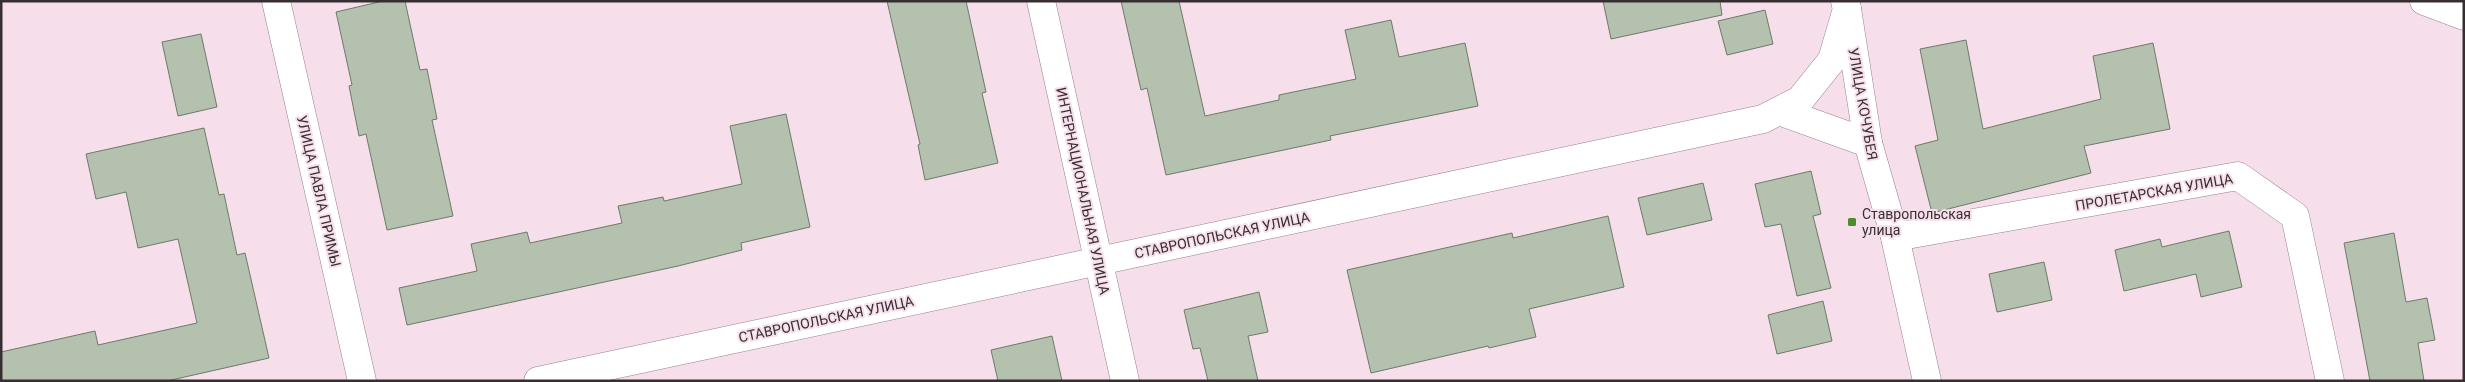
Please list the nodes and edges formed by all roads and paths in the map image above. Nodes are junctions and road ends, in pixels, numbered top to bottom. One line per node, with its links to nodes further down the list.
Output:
1 (276, 1): 10 (street, УЛИЦА ПАВЛА ПРИМЫ)
2 (1041, 1): 9 (street, ИНТЕРНАЦИОНАЛЬНАЯ УЛИЦА)
3 (2424, 1): 5 (street)
4 (1846, 5): 6 (street, СТАВРОПОЛЬСКАЯ УЛИЦА); 7 (street, УЛИЦА КОЧУБЕЯ)
5 (2464, 16)
6 (1779, 111): 7 (street); 9 (street, СТАВРОПОЛЬСКАЯ УЛИЦА)
7 (1868, 143): 8 (street, УЛИЦА КОЧУБЕЯ)
8 (1895, 238): 13 (street, УЛИЦА КОЧУБЕЯ); 14 (street, ПРОЛЕТАРСКАЯ УЛИЦА)
9 (1098, 262): 11 (street, СТАВРОПОЛЬСКАЯ УЛИЦА); 12 (street, ИНТЕРНАЦИОНАЛЬНАЯ УЛИЦА)
10 (362, 381)
11 (538, 381)
12 (1125, 381)
13 (1927, 381)
14 (2330, 381)

